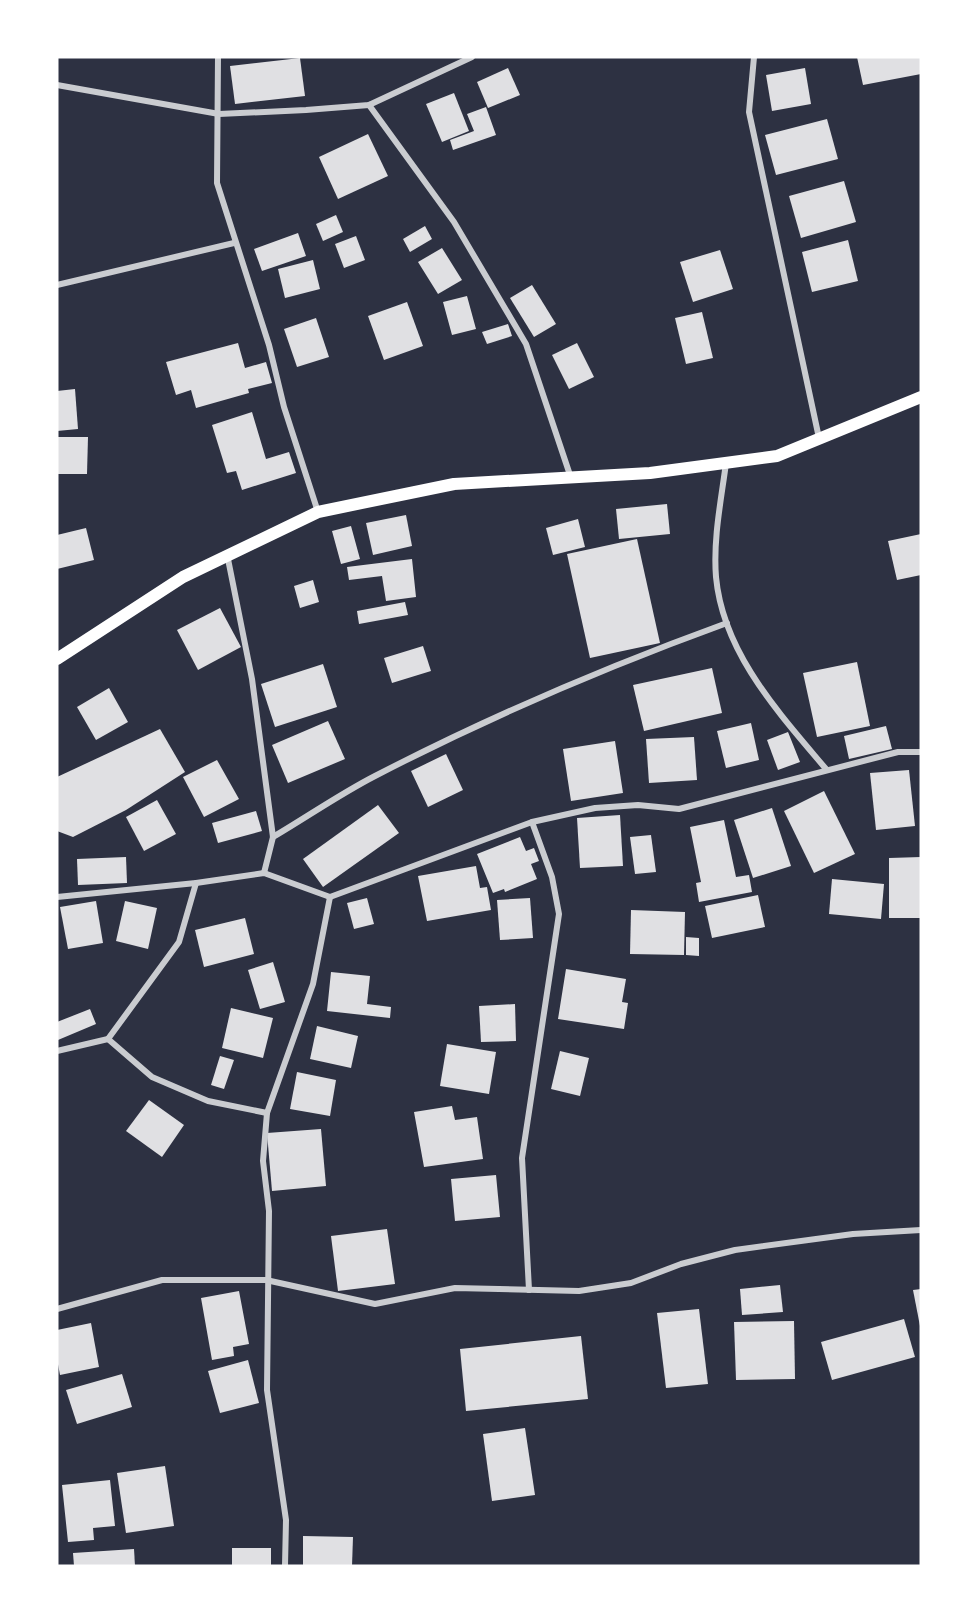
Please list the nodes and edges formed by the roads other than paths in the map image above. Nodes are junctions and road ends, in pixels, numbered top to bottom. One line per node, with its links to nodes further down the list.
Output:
1 (218, 57): 6 (street)
2 (472, 57): 5 (street)
3 (754, 57): 10 (street)
4 (57, 85): 6 (street)
5 (369, 105): 6 (street); 12 (street)
6 (219, 114): 7 (street)
7 (234, 243): 8 (street); 13 (street)
8 (57, 285)
9 (921, 398): 10 (main road)
10 (819, 439): 11 (main road)
11 (726, 462): 12 (main road); 15 (street)
12 (571, 478): 13 (main road)
13 (318, 512): 14 (main road)
14 (227, 554): 16 (main road); 20 (street)
15 (727, 623): 18 (street); 20 (street)
16 (57, 658)
17 (921, 752): 18 (street)
18 (826, 769): 19 (street)
19 (532, 822): 24 (street); 30 (street)
20 (273, 837): 21 (street)
21 (264, 873): 22 (street); 24 (street)
22 (195, 883): 23 (street); 25 (street)
23 (57, 897)
24 (330, 897): 27 (street)
25 (108, 1039): 26 (street); 27 (street)
26 (57, 1051)
27 (267, 1113): 29 (street)
28 (921, 1230): 30 (street)
29 (266, 1280): 30 (street); 31 (street); 32 (street)
30 (529, 1290)
31 (57, 1309)
32 (285, 1566)

